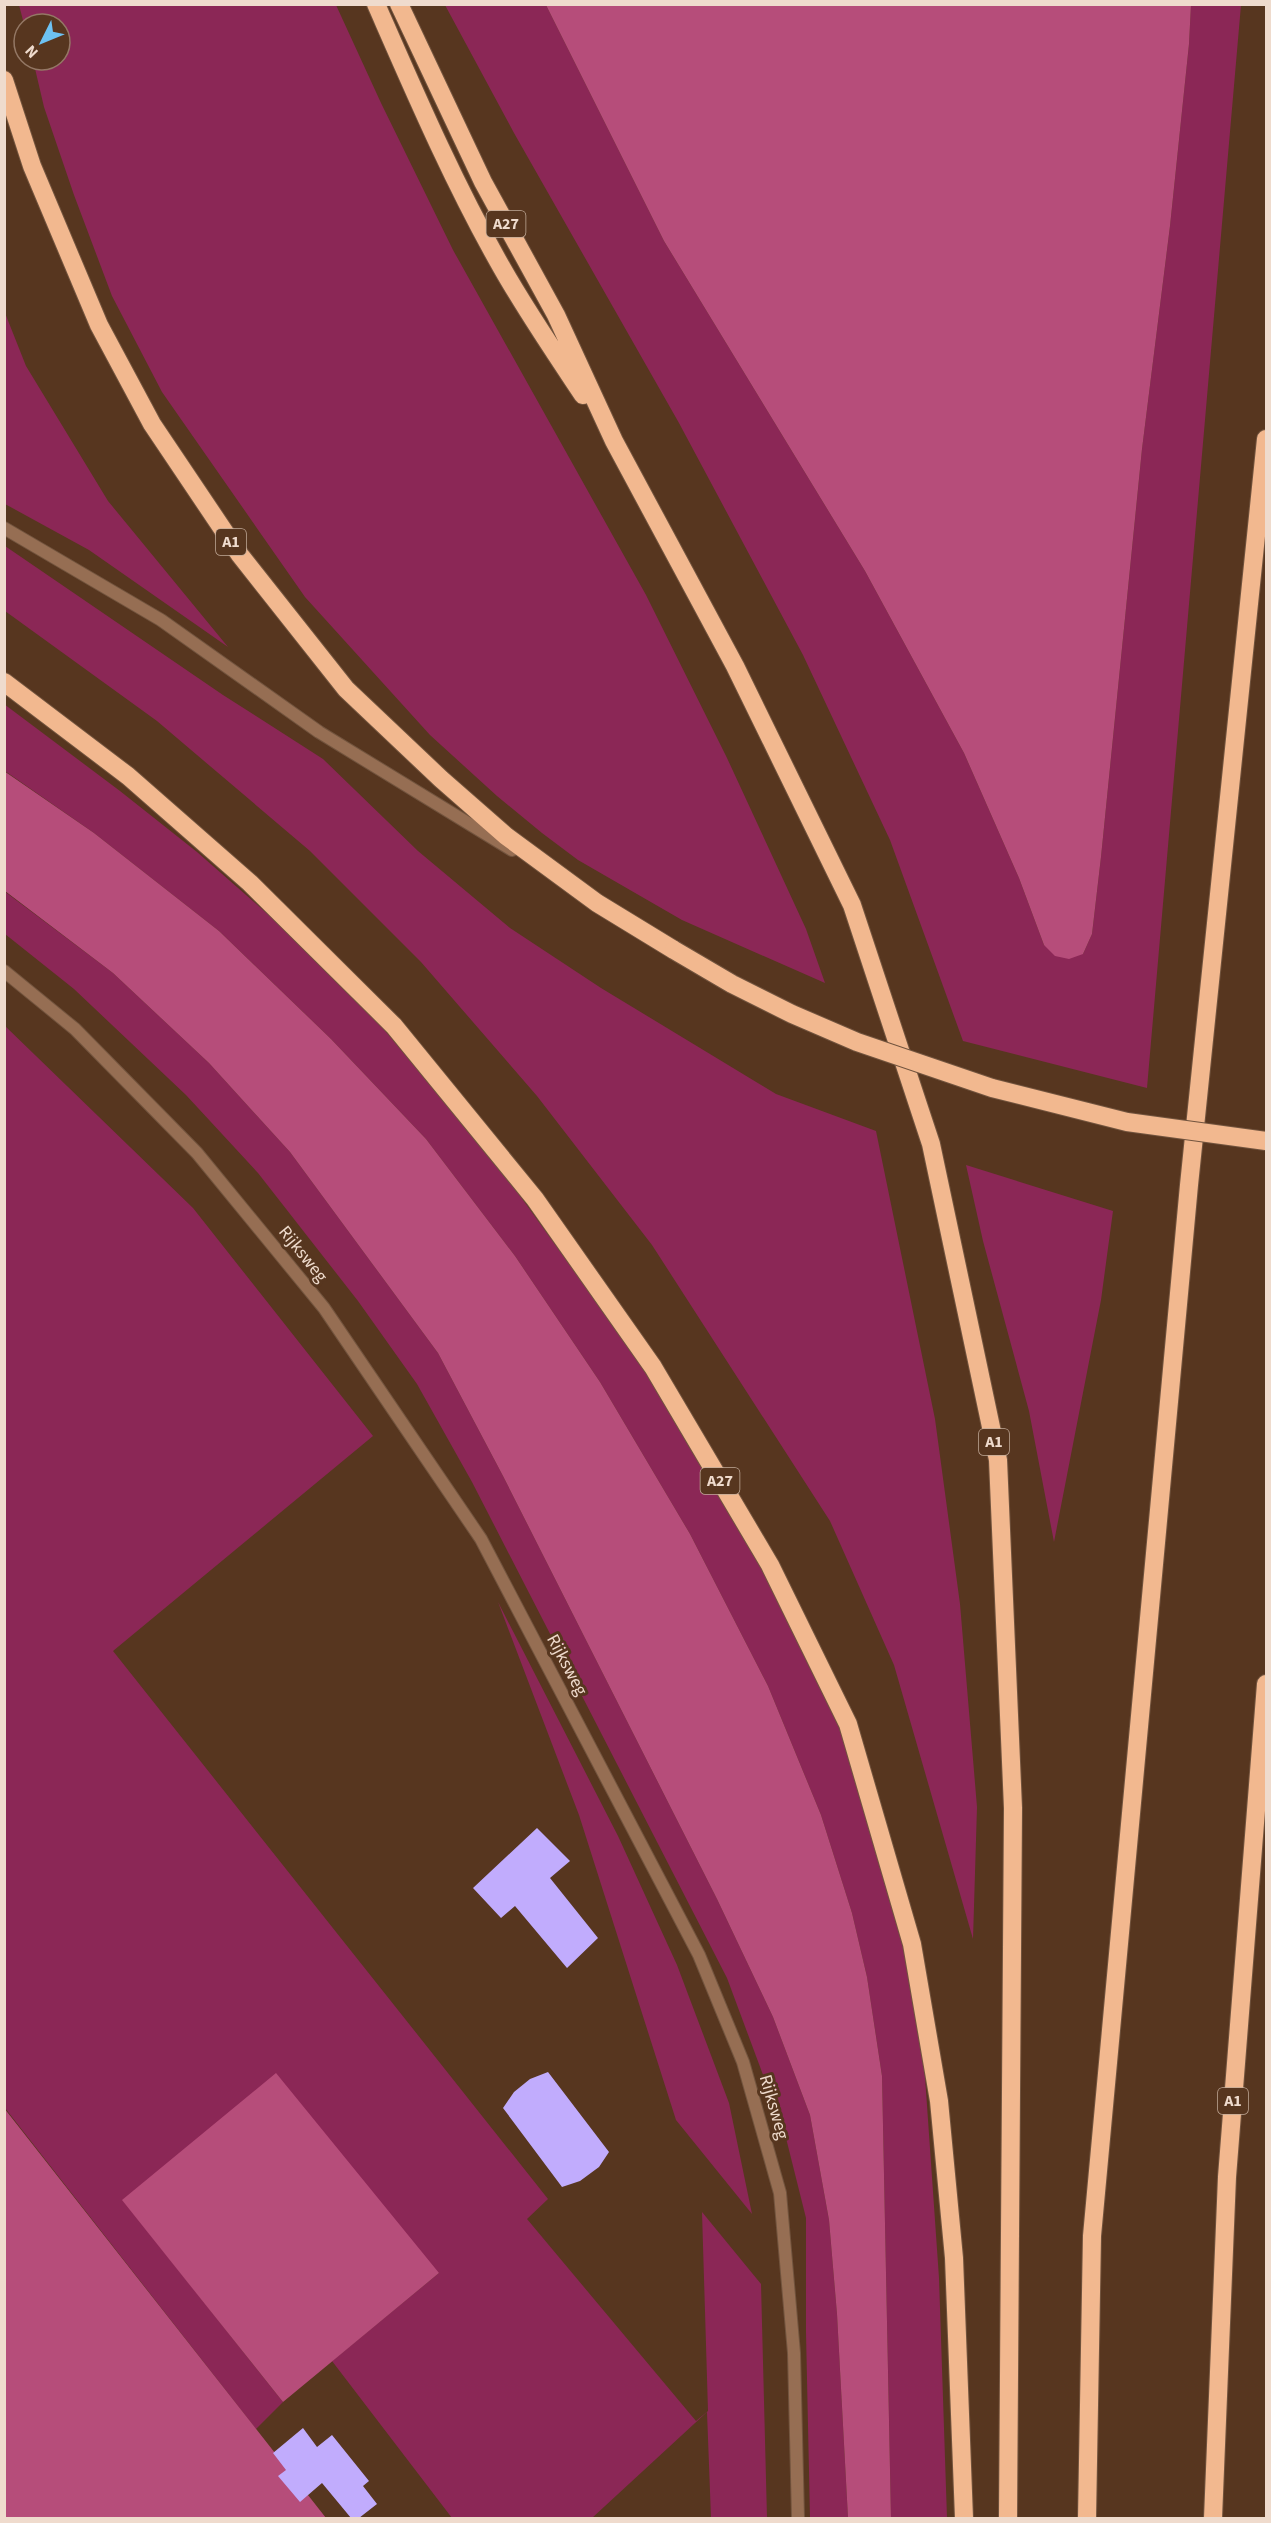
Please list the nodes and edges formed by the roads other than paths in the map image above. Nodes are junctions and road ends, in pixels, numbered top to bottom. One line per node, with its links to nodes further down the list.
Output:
1 (376, 4): 5 (highway, A1)
2 (399, 4): 5 (highway, A27)
3 (4, 80): 8 (highway, A1)
4 (1266, 439): 15 (highway)
5 (614, 441): 14 (highway, A1)
6 (4, 528): 8 (street)
7 (4, 682): 13 (highway, A27)
8 (597, 903): 10 (highway, A1, bridge)
9 (4, 971): 12 (street, Rijksweg)
10 (1266, 1140)
11 (1266, 1684): 16 (highway, A1)
12 (798, 2518)
13 (964, 2518)
14 (1008, 2518)
15 (1087, 2518)
16 (1214, 2518)

